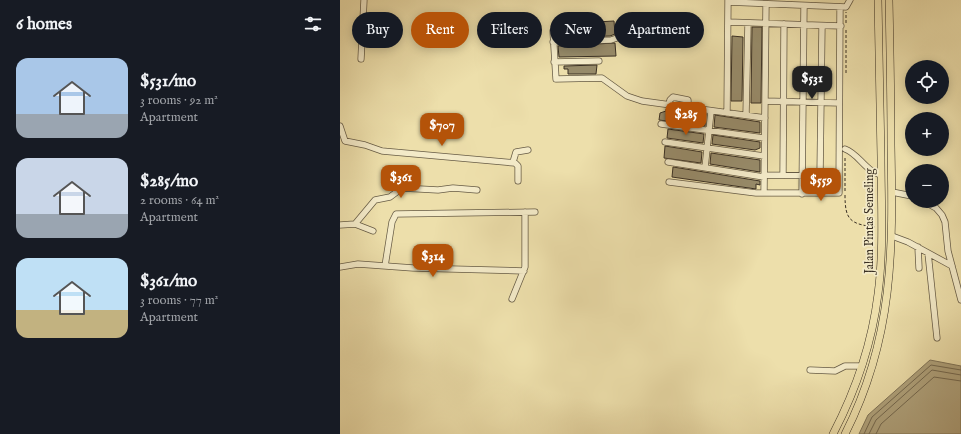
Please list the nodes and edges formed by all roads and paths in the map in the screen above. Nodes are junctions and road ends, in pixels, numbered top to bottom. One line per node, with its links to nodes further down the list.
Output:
1 (364, 0): 17 (street)
2 (850, 0): 8 (street)
3 (878, 0): 46 (main road, Jalan Pintas Semeling)
4 (889, 0): 53 (main road, Jalan Pintas Semeling)
5 (728, 1): 6 (street); 9 (street)
6 (766, 5): 7 (street); 11 (street)
7 (804, 6): 8 (street); 13 (street)
8 (840, 7): 15 (street)
9 (728, 22): 10 (street); 28 (street)
10 (748, 23): 11 (street); 29 (street)
11 (766, 24): 12 (street); 20 (street)
12 (784, 24): 13 (street); 21 (street)
13 (803, 25): 14 (street); 22 (street)
14 (822, 26): 15 (street); 23 (street)
15 (840, 26): 24 (street)
16 (553, 48): 19 (street)
17 (361, 59)
18 (599, 61): 19 (street)
19 (554, 62): 25 (street)
20 (765, 101): 21 (street); 30 (street)
21 (784, 102): 22 (street); 43 (street)
22 (803, 103): 23 (street); 44 (street)
23 (821, 103): 24 (street); 45 (street)
24 (839, 103): 48 (street)
25 (669, 105): 26 (street); 26 (street)
26 (688, 107): 27 (street)
27 (711, 110): 28 (street); 33 (street)
28 (727, 112): 29 (street)
29 (746, 115): 30 (street)
30 (765, 118): 34 (street)
31 (661, 124): 33 (street)
32 (340, 126): 40 (street)
33 (709, 131): 34 (street); 36 (street)
34 (764, 138): 39 (street)
35 (665, 142): 36 (street)
36 (707, 149): 39 (street); 42 (street)
37 (845, 149): 46 (street)
38 (528, 150): 40 (street)
39 (764, 156): 47 (street)
40 (513, 162): 49 (street)
41 (668, 162): 42 (street)
42 (705, 168): 47 (street)
43 (783, 175): 44 (street); 47 (street)
44 (802, 175): 45 (street); 55 (street)
45 (820, 175): 48 (street)
46 (881, 175): 62 (main road, Jalan Pintas Semeling)
47 (764, 176): 54 (street)
48 (839, 176): 55 (street)
49 (518, 181)
50 (669, 182): 54 (street)
51 (477, 190): 60 (street)
52 (845, 192): 62 (path)
53 (892, 192): 56 (street); 64 (main road, Jalan Pintas Semeling)
54 (764, 193): 55 (street)
55 (802, 194)
56 (905, 195)
57 (936, 208): 68 (street)
58 (525, 212): 59 (street); 67 (street); 71 (street)
59 (535, 212)
60 (355, 224): 61 (street); 63 (street)
61 (340, 225)
62 (881, 227): 75 (main road, Jalan Pintas Semeling)
63 (373, 231)
64 (892, 236): 65 (street); 78 (main road, Jalan Pintas Semeling)
65 (918, 247): 66 (street); 70 (street)
66 (928, 253): 68 (street); 74 (street)
67 (386, 266): 69 (street); 71 (street)
68 (952, 266): 73 (street)
69 (340, 267)
70 (920, 268)
71 (524, 271): 72 (street)
72 (512, 300)
73 (961, 300)
74 (937, 338)
75 (862, 366): 76 (street); 77 (main road, Jalan Pintas Semeling)
76 (810, 370)
77 (833, 434)
78 (845, 434)

